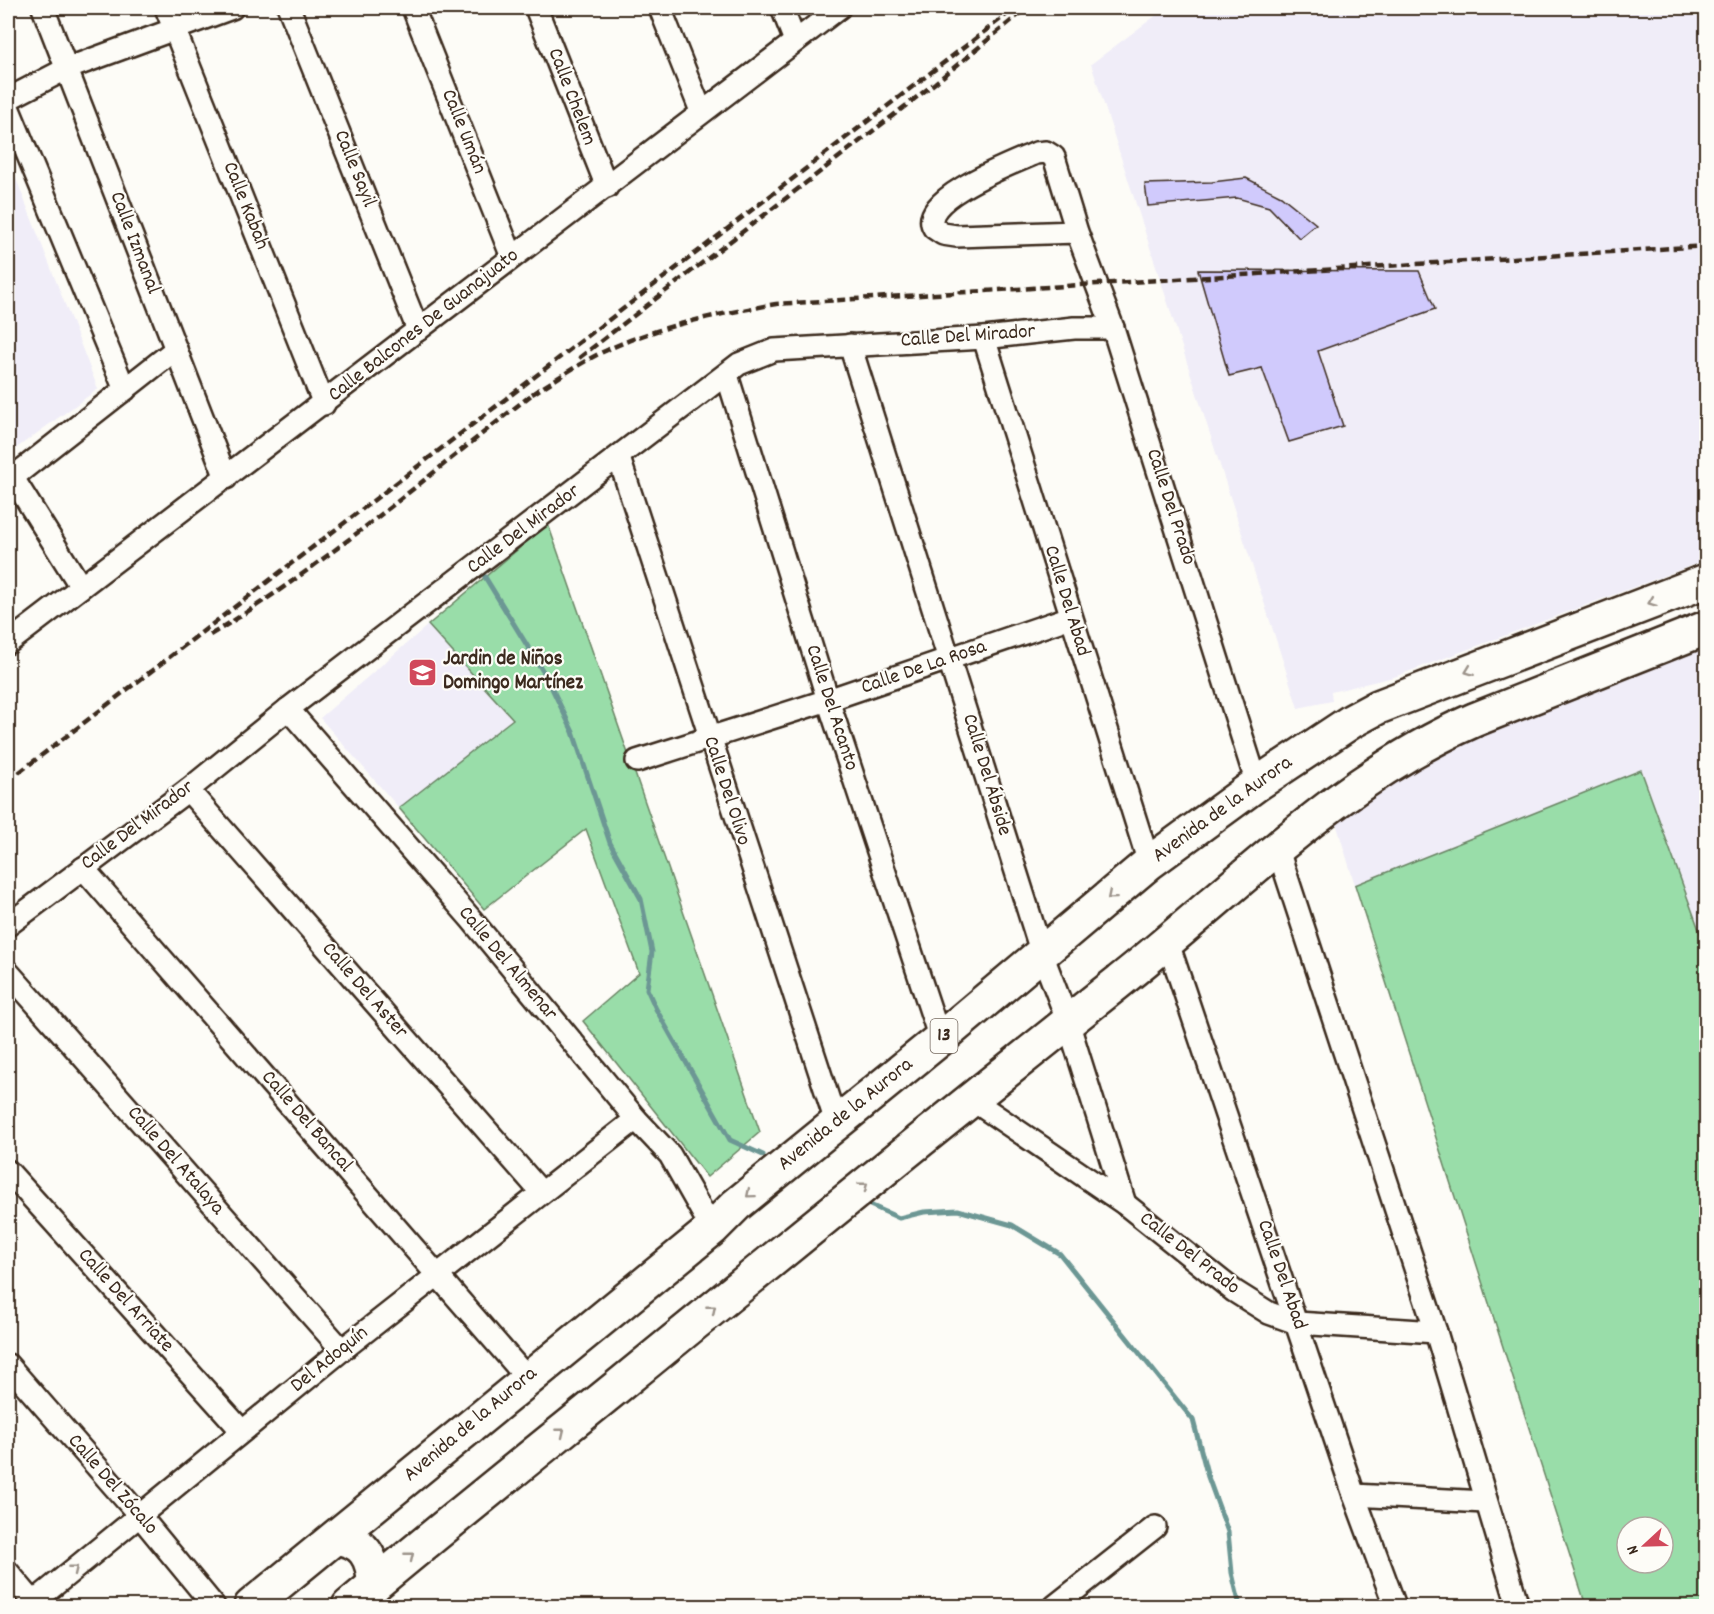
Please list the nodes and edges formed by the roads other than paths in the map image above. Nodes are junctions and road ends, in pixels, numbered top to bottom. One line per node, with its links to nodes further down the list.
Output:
1 (43, 8): 12 (street, Calle Izmanal)
2 (166, 8): 10 (street, Calle Kabah)
3 (232, 8): 10 (street)
4 (289, 8): 20 (street, Calle Sayil)
5 (413, 8): 18 (street, Calle Umán)
6 (536, 8): 16 (street, Calle Chelem)
7 (660, 8): 15 (street)
8 (782, 8): 11 (street)
9 (839, 8): 11 (street, Calle Balcones De Guanajuato)
10 (174, 29): 12 (street); 26 (street, Calle Kabah)
11 (795, 41): 15 (street, Calle Balcones De Guanajuato)
12 (66, 69): 13 (street); 23 (street, Calle Izmanal)
13 (8, 99)
14 (8, 107): 25 (street)
15 (701, 111): 16 (street, Calle Balcones De Guanajuato)
16 (607, 187): 18 (street, Calle Balcones De Guanajuato)
17 (1077, 232): 17 (street, Calle Del Prado); 19 (street, Calle Del Prado)
18 (512, 257): 20 (street, Calle Balcones De Guanajuato)
19 (1113, 328): 21 (street, Calle Del Mirador); 40 (street, Calle Del Prado)
20 (418, 330): 26 (street, Calle Balcones De Guanajuato)
21 (984, 338): 22 (street, Calle Del Mirador); 32 (street, Calle Del Abad)
22 (850, 345): 24 (street, Calle Del Mirador); 35 (street, Calle Del Ábside)
23 (176, 349): 25 (street); 29 (street, Calle Izmanal)
24 (727, 375): 27 (street, Calle Del Mirador); 36 (street, Calle Del Acanto)
25 (125, 390): 28 (street)
26 (324, 404): 29 (street, Calle Balcones De Guanajuato)
27 (619, 458): 37 (street, Calle Del Mirador); 38 (street, Calle Del Olivo)
28 (9, 476): 31 (street)
29 (226, 478): 31 (street, Calle Balcones De Guanajuato)
30 (1707, 581): 40 (main road, Avenida de la Aurora / 13, one-way to 40)
31 (81, 587): 34 (street, Calle Balcones De Guanajuato)
32 (1071, 617): 35 (street, Calle De La Rosa); 43 (street, Calle Del Abad)
33 (1707, 628): 42 (main road)
34 (8, 643)
35 (949, 659): 36 (street, Calle De La Rosa); 47 (street, Calle Del Ábside)
36 (828, 700): 38 (street, Calle De La Rosa); 50 (street, Calle Del Acanto)
37 (288, 709): 41 (street, Calle Del Mirador); 52 (street, Calle Del Almenar)
38 (708, 737): 39 (street, Calle De La Rosa); 53 (street, Calle Del Olivo)
39 (637, 761)
40 (1257, 784): 43 (main road, Avenida de la Aurora / 13)
41 (188, 790): 44 (street, Calle Del Mirador); 55 (street, Calle Del Aster)
42 (1277, 848): 46 (main road); 60 (street)
43 (1149, 863): 47 (main road, Avenida de la Aurora / 13, one-way to 47)
44 (83, 868): 45 (street, Calle Del Mirador); 58 (street, Calle Del Bancal)
45 (8, 925)
46 (1168, 943): 49 (main road); 59 (street, Calle Del Abad)
47 (1042, 954): 49 (street, Calle Del Ábside); 50 (main road, Avenida de la Aurora / 13)
48 (8, 972): 61 (street, Calle Del Atalaya)
49 (1068, 1022): 51 (main road); 56 (street, Calle Del Ábside)
50 (940, 1039): 53 (main road, Avenida de la Aurora / 13)
51 (971, 1099): 56 (street, Calle Del Prado); 71 (main road, one-way to 51)
52 (636, 1119): 55 (street, Del Adoquín); 57 (street, Calle Del Almenar)
53 (836, 1122): 57 (main road, Avenida de la Aurora / 13, one-way to 57)
54 (8, 1171): 64 (street, Calle Del Arriate)
55 (541, 1192): 58 (street, Del Adoquín)
56 (1125, 1204): 59 (street, Calle Del Prado)
57 (712, 1229): 63 (main road, Avenida de la Aurora / 13)
58 (439, 1274): 61 (street, Del Adoquín); 63 (street, Calle Del Bancal)
59 (1297, 1323): 60 (street, Calle Del Prado); 65 (street, Calle Del Abad)
60 (1436, 1332): 66 (street)
61 (342, 1350): 64 (street, Del Adoquín)
62 (8, 1365): 67 (street, Calle Del Zócalo)
63 (527, 1378): 69 (main road, Avenida de la Aurora / 13)
64 (242, 1431): 67 (street, Del Adoquín)
65 (1354, 1495): 66 (street); 77 (street, Calle Del Abad)
66 (1485, 1502): 78 (street)
67 (140, 1516): 72 (street, Del Adoquín, one-way to 67); 73 (street, Calle Del Zócalo)
68 (1155, 1527): 76 (street)
69 (335, 1538): 71 (main road); 74 (main road, Avenida de la Aurora / 13)
70 (8, 1572): 72 (street)
71 (375, 1585): 75 (main road)
72 (32, 1605)
73 (214, 1606)
74 (251, 1606)
75 (349, 1606)
76 (1055, 1606)
77 (1395, 1606)
78 (1518, 1606)

